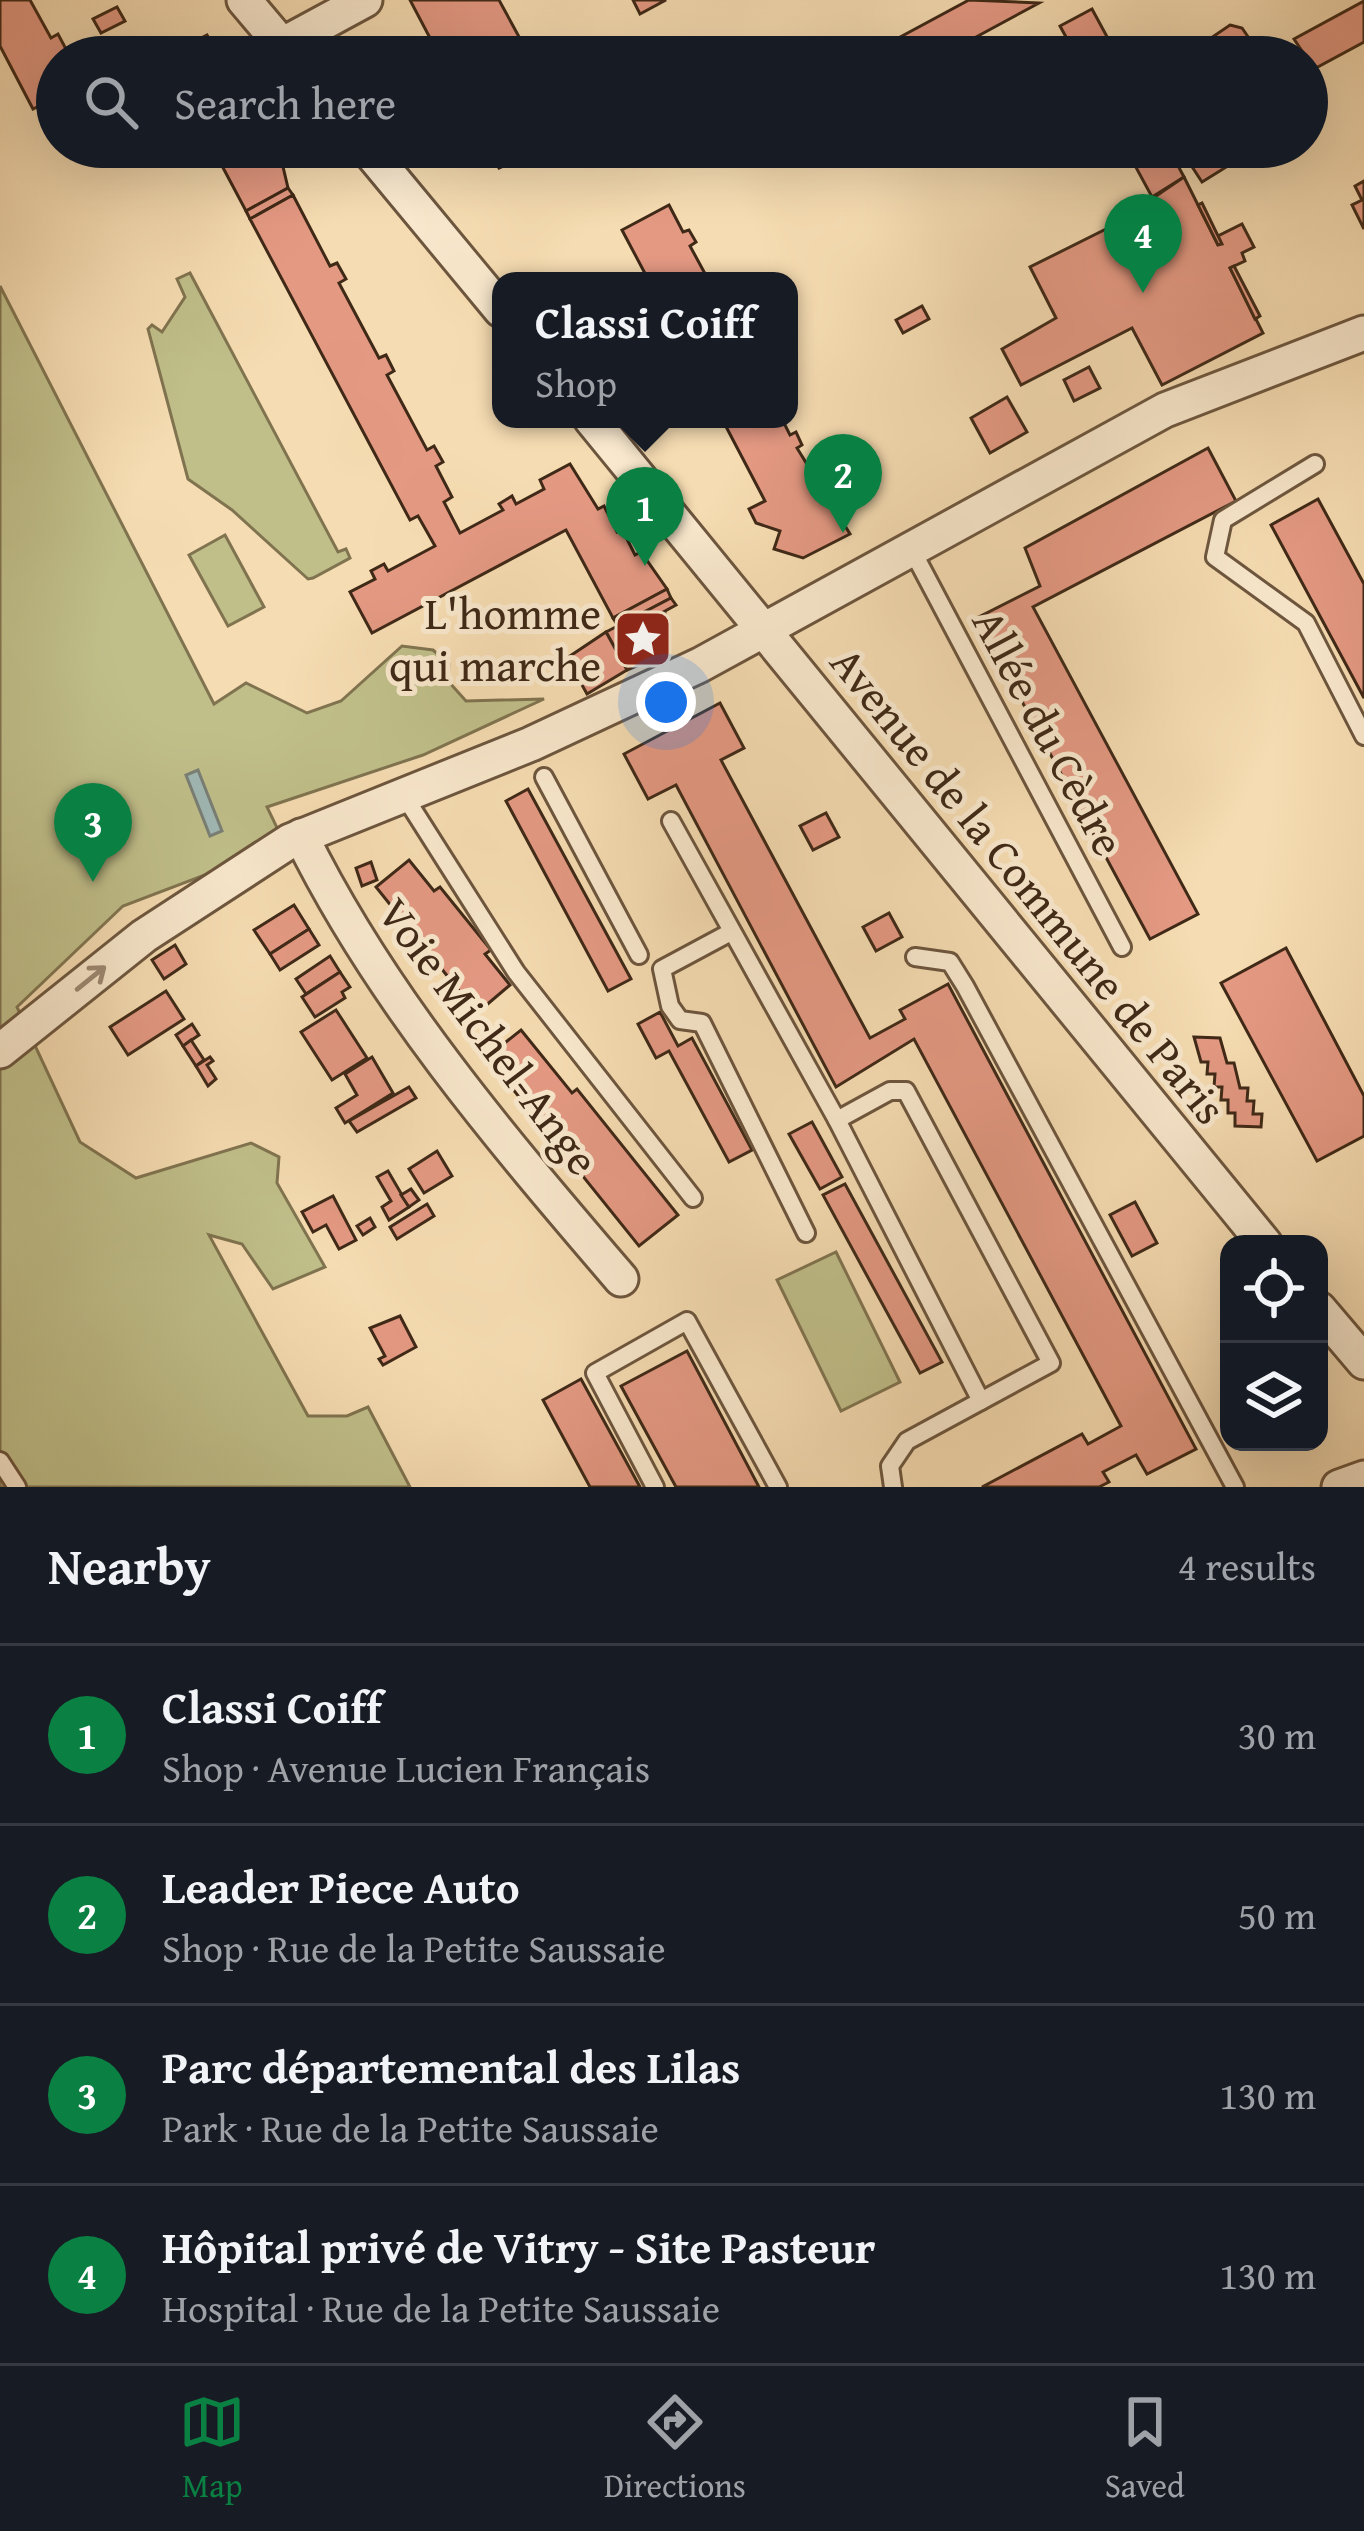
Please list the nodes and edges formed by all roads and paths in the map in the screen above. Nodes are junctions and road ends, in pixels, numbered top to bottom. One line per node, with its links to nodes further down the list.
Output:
1 (244, 0): 3 (street)
2 (365, 0): 4 (street)
3 (274, 36)
4 (310, 36)
5 (383, 168): 6 (street)
6 (492, 299)
7 (1364, 333): 10 (street)
8 (598, 428): 11 (street, Avenue de la Commune de Paris)
9 (1315, 464): 12 (lane)
10 (912, 550): 11 (street); 18 (lane, Allée du Cèdre)
11 (765, 632): 14 (street); 25 (street, Avenue de la Commune de Paris)
12 (1364, 736)
13 (544, 777): 19 (lane)
14 (405, 797): 16 (street); 23 (lane)
15 (671, 820): 17 (lane)
16 (301, 836): 21 (street, one-way to 16); 26 (street, Voie Michel-Ange)
17 (731, 932): 22 (lane); 24 (lane)
18 (1122, 947)
19 (639, 955)
20 (915, 957): 36 (lane)
21 (0, 1052)
22 (837, 1120): 29 (lane); 29 (lane)
23 (693, 1198)
24 (806, 1233)
25 (1258, 1235)
26 (621, 1279)
27 (1328, 1320): 28 (street)
28 (1364, 1362)
29 (981, 1401): 35 (lane)
30 (0, 1461): 32 (lane)
31 (1364, 1478): 37 (street)
32 (17, 1487)
33 (655, 1487): 34 (lane)
34 (778, 1487)
35 (892, 1487)
36 (1235, 1487)
37 (1339, 1487)

